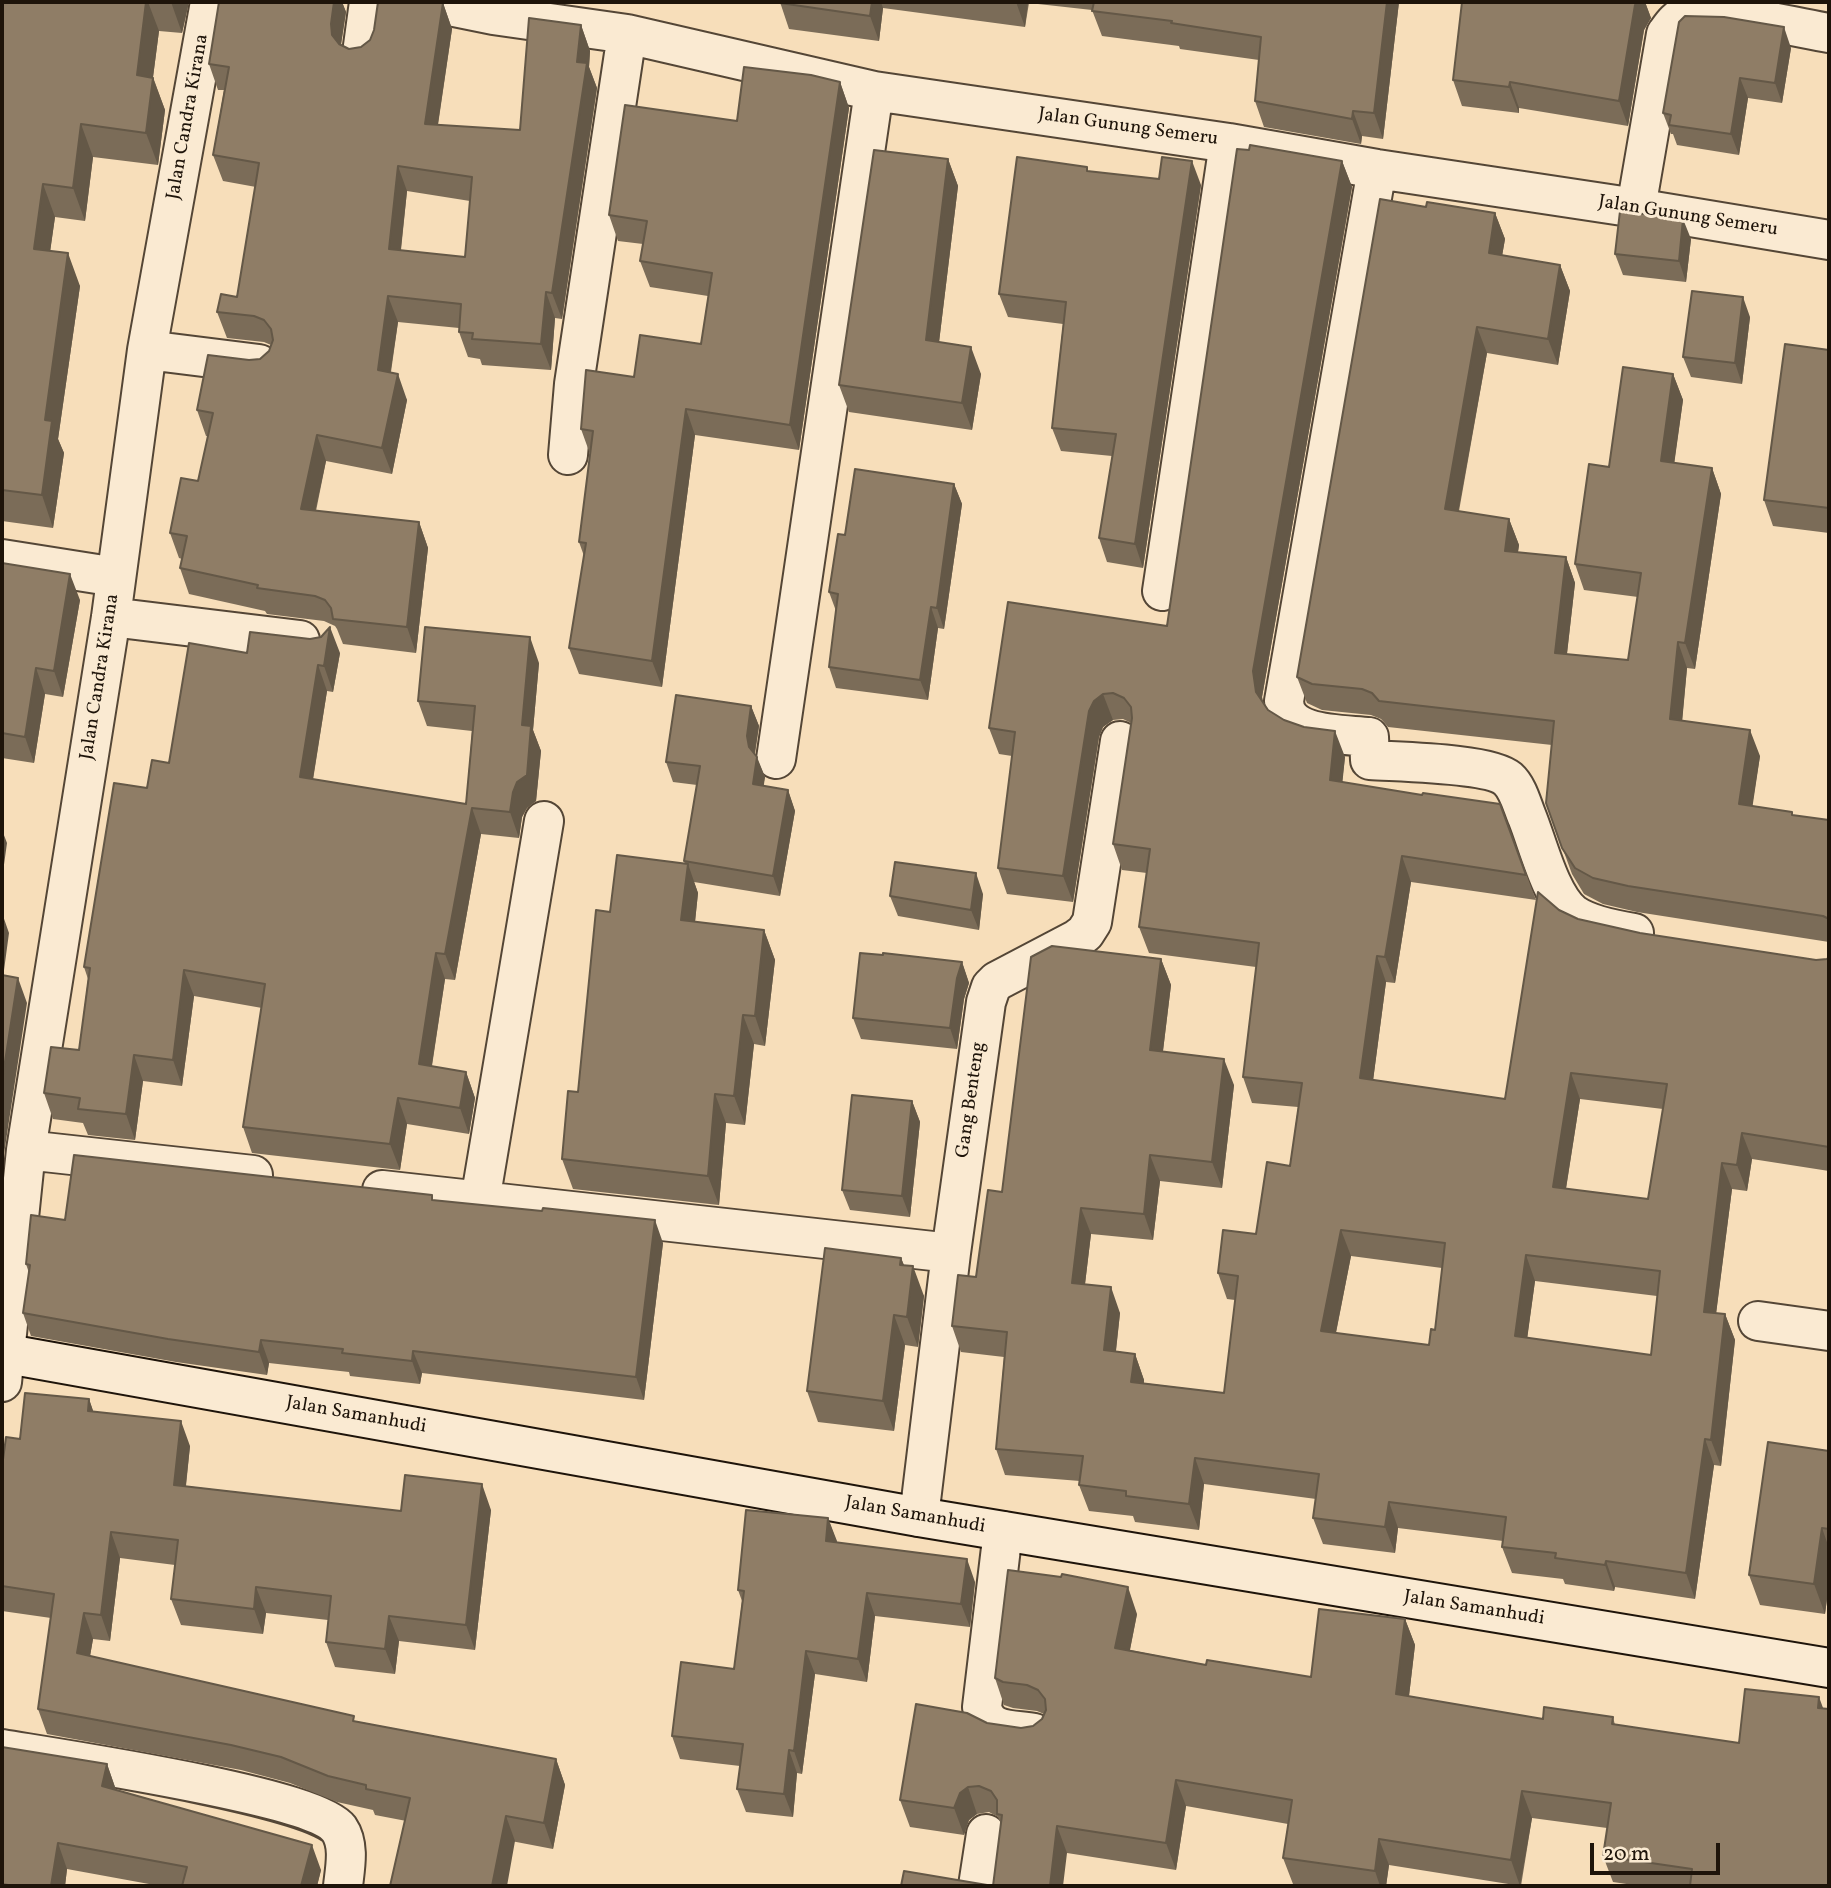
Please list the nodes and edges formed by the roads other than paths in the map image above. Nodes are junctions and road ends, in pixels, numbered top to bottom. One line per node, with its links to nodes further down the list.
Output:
1 (210, 2): 12 (street, Jalan Candra Kirana)
2 (369, 2): 6 (street)
3 (429, 2): 5 (street, Jalan Gunung Semeru)
4 (1829, 33): 10 (street)
5 (627, 34): 7 (street, Jalan Gunung Semeru); 14 (street)
6 (362, 53)
7 (874, 91): 8 (street, Jalan Gunung Semeru); 21 (street)
8 (1229, 143): 9 (street, Jalan Gunung Semeru); 17 (street)
9 (1377, 169): 10 (street, Jalan Gunung Semeru); 23 (street)
10 (1636, 208): 11 (street, Jalan Gunung Semeru)
11 (1829, 240)
12 (147, 351): 13 (street); 16 (street, Jalan Candra Kirana)
13 (261, 364)
14 (568, 455)
15 (2, 559): 16 (street)
16 (116, 577): 18 (street, Jalan Candra Kirana)
17 (1163, 591)
18 (111, 617): 19 (street); 24 (street, Jalan Candra Kirana)
19 (321, 643)
20 (1120, 741): 28 (street, Gang Benteng)
21 (776, 759)
22 (544, 821): 27 (street)
23 (1669, 939)
24 (26, 1150): 25 (street); 31 (street, Jalan Candra Kirana)
25 (287, 1179)
26 (342, 1186): 27 (street)
27 (480, 1201): 28 (street)
28 (951, 1253): 32 (street, Gang Benteng)
29 (1758, 1321): 30 (street)
30 (1829, 1331)
31 (3, 1363): 32 (street, Jalan Samanhudi)
32 (919, 1517): 33 (street, Jalan Samanhudi)
33 (1003, 1531): 34 (street, Jalan Samanhudi); 35 (street)
34 (1829, 1668)
35 (1034, 1733)
36 (2, 1749): 38 (street)
37 (986, 1834): 39 (street)
38 (343, 1886)
39 (978, 1886)

